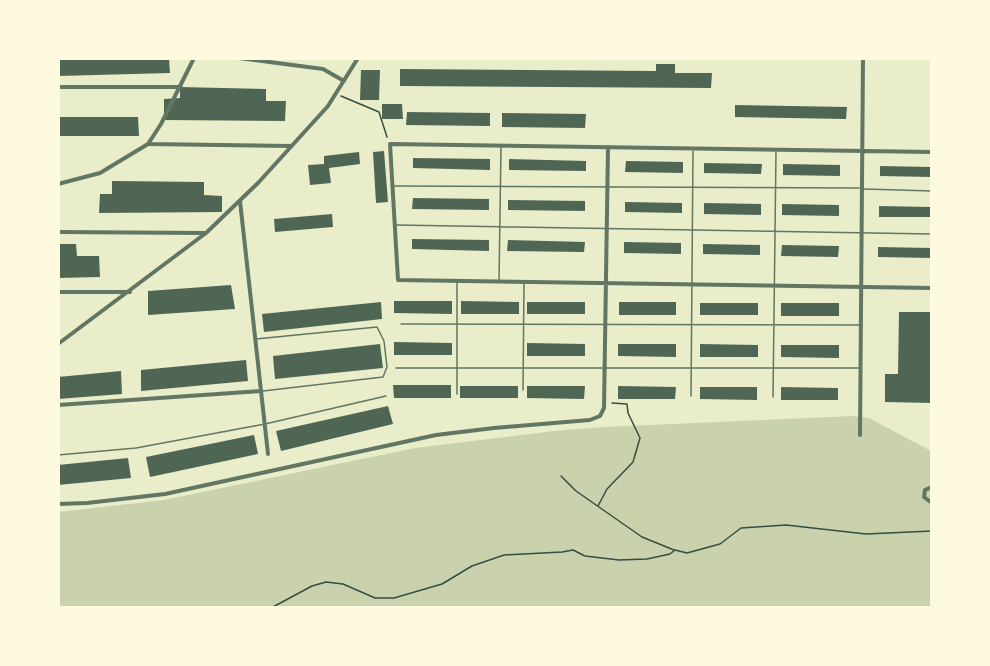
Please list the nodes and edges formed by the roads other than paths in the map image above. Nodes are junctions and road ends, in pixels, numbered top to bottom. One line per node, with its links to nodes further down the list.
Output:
1 (194, 58): 7 (street)
2 (239, 58): 5 (street)
3 (358, 58): 5 (street)
4 (863, 58): 14 (street)
5 (345, 81): 10 (street)
6 (58, 87): 7 (street)
7 (181, 87): 8 (street)
8 (148, 144): 10 (street); 16 (street)
9 (501, 145): 11 (street); 17 (street); 18 (lane)
10 (292, 146): 24 (street)
11 (608, 147): 12 (street); 19 (street)
12 (693, 148): 13 (street); 20 (lane)
13 (776, 150): 14 (street); 21 (lane)
14 (861, 151): 15 (street); 22 (street)
15 (932, 152)
16 (58, 184)
17 (392, 186): 18 (lane); 25 (street)
18 (500, 187): 19 (lane); 26 (lane)
19 (607, 187): 20 (lane); 27 (street)
20 (693, 188): 21 (lane); 28 (lane)
21 (775, 188): 22 (lane); 29 (lane)
22 (861, 188): 23 (lane); 31 (street)
23 (932, 191)
24 (240, 201): 32 (street); 51 (street)
25 (395, 225): 26 (lane); 34 (street)
26 (500, 227): 27 (lane); 35 (lane)
27 (607, 228): 28 (lane); 37 (street)
28 (692, 230): 29 (lane); 38 (lane)
29 (775, 231): 31 (lane); 39 (lane)
30 (58, 232): 32 (street)
31 (861, 232): 33 (lane); 40 (street)
32 (206, 233): 43 (street)
33 (932, 234)
34 (457, 281): 35 (street); 45 (lane)
35 (500, 282): 36 (street)
36 (524, 282): 37 (street); 46 (lane)
37 (606, 283): 38 (street); 47 (street)
38 (692, 285): 39 (street); 48 (lane)
39 (774, 286): 40 (street); 49 (lane)
40 (861, 287): 41 (street); 50 (street)
41 (932, 288)
42 (58, 292): 43 (street)
43 (130, 292): 52 (street)
44 (401, 324): 45 (lane)
45 (457, 324): 46 (lane); 54 (lane)
46 (524, 324): 47 (lane); 55 (lane)
47 (605, 324): 48 (lane); 56 (street)
48 (691, 324): 49 (lane); 57 (lane)
49 (774, 324): 50 (lane); 58 (lane)
50 (861, 325): 59 (street)
51 (255, 339): 61 (street); 61 (lane)
52 (58, 344)
53 (396, 368): 54 (lane)
54 (457, 368): 55 (lane); 62 (lane)
55 (523, 368): 56 (lane); 60 (lane)
56 (605, 368): 57 (lane); 73 (street)
57 (691, 368): 58 (lane); 64 (lane)
58 (773, 368): 59 (lane); 65 (lane)
59 (860, 368): 68 (street)
60 (523, 390)
61 (261, 391): 66 (street); 67 (street)
62 (457, 394)
63 (386, 396): 67 (lane)
64 (691, 396)
65 (773, 398)
66 (58, 405)
67 (265, 424): 69 (lane); 70 (street)
68 (860, 435)
69 (58, 454)
70 (268, 454)
71 (932, 488): 72 (street)
72 (932, 502)
73 (58, 504)

